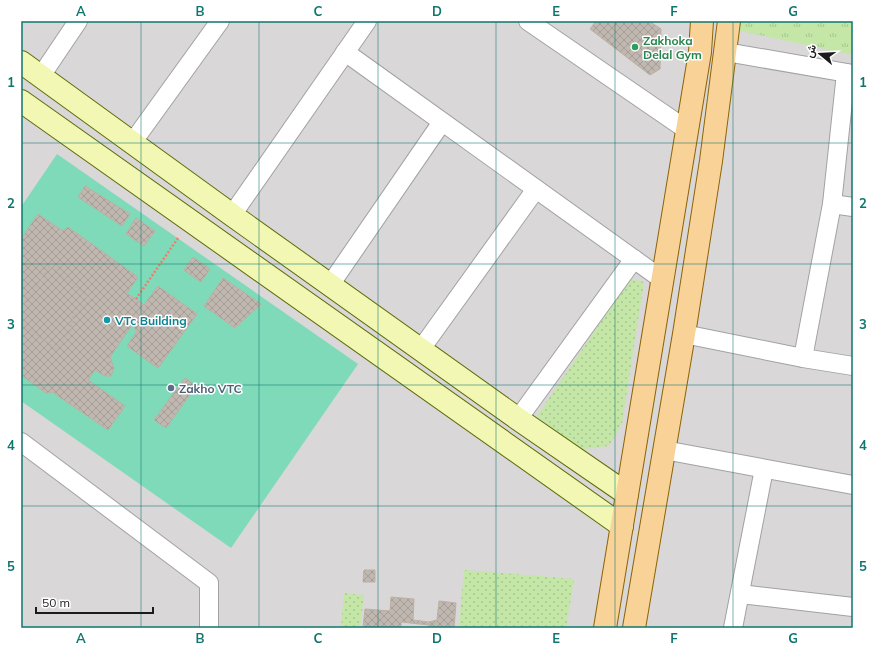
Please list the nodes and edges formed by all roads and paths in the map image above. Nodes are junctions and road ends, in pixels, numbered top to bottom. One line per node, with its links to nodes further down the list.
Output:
1 (78, 21): 11 (street)
2 (220, 21): 15 (street)
3 (367, 21): 7 (street)
4 (528, 21): 14 (street)
5 (702, 21): 14 (main road)
6 (729, 21): 8 (main road)
7 (345, 52): 13 (street); 19 (street)
8 (726, 52): 10 (street); 25 (main road)
9 (21, 62): 11 (main road)
10 (849, 73): 17 (street)
11 (41, 76): 15 (main road)
12 (21, 101): 35 (main road)
13 (442, 122): 16 (street); 23 (street)
14 (687, 130): 22 (main road)
15 (132, 143): 19 (main road)
16 (536, 189): 21 (street); 26 (street)
17 (832, 204): 18 (street); 27 (street)
18 (853, 207)
19 (232, 215): 23 (main road)
20 (178, 238): 24 (path)
21 (634, 259): 22 (street); 29 (street)
22 (663, 280): 34 (main road)
23 (330, 285): 26 (main road)
24 (136, 299)
25 (684, 334): 27 (street); 31 (main road)
26 (421, 349): 29 (main road)
27 (804, 358): 28 (street)
28 (853, 366)
29 (518, 419): 34 (main road)
30 (21, 442): 38 (street)
31 (664, 450): 32 (street); 40 (main road)
32 (764, 469): 33 (street); 36 (street)
33 (853, 485)
34 (627, 494): 35 (main road)
35 (622, 526): 39 (main road)
36 (740, 594): 37 (street); 41 (street)
37 (853, 607)
38 (209, 628)
39 (605, 628)
40 (634, 628)
41 (734, 628)

